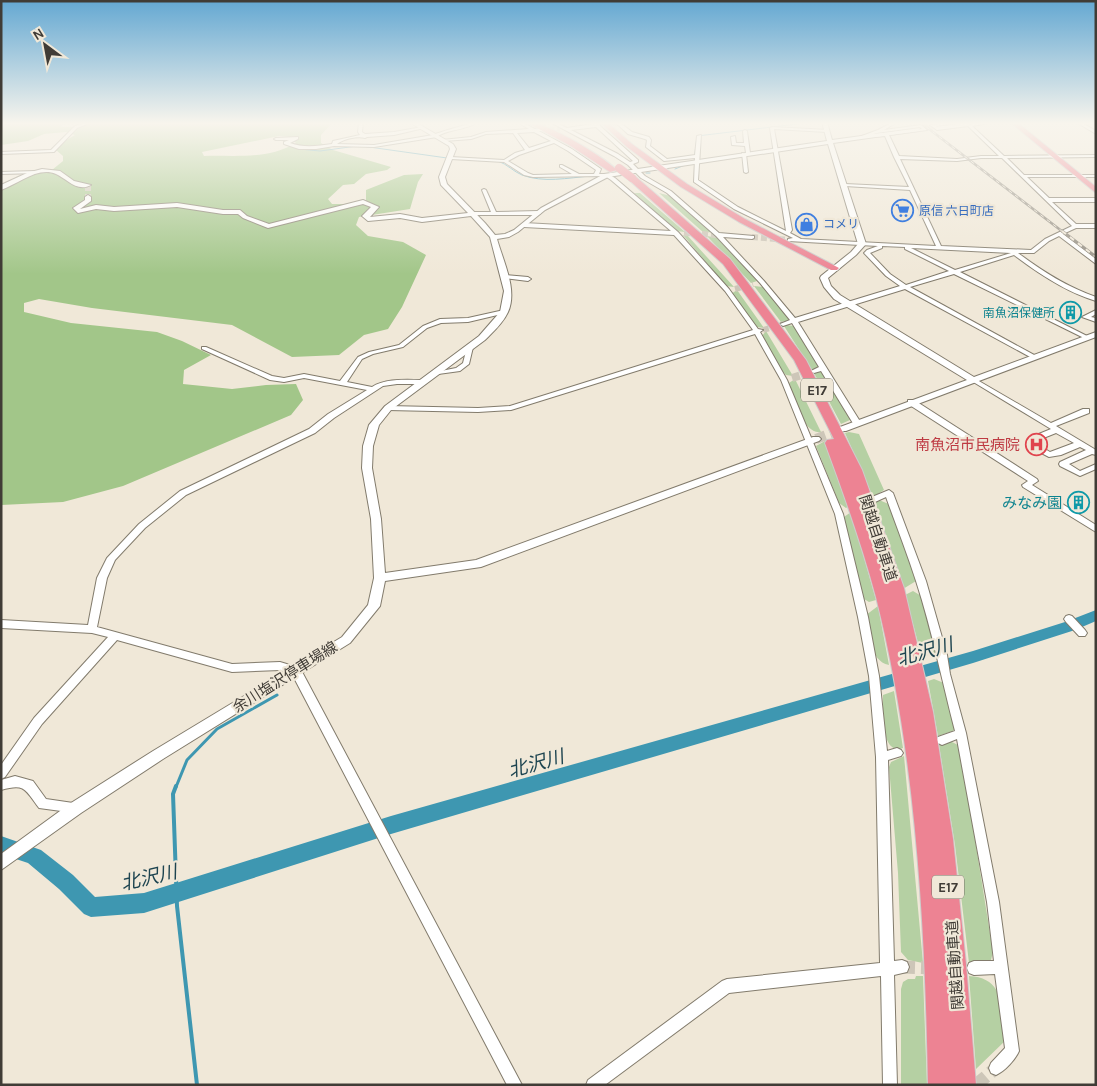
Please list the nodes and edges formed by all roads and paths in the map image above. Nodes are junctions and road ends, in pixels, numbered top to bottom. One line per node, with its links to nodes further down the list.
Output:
1 (35, 173): 22 (main road)
2 (59, 173): 20 (main road)
3 (444, 173): 30 (main road)
4 (524, 173): 16 (street)
5 (573, 173): 16 (street)
6 (626, 173): 15 (main road); 39 (street); 98 (highway, 関越自動車道 / E17)
7 (665, 173): 50 (highway)
8 (696, 173): 37 (street)
9 (779, 173): 37 (street)
10 (841, 173): 21 (main road)
11 (903, 173): 23 (street)
12 (1019, 173): 17 (street)
13 (1074, 173): 18 (highway)
14 (596, 175): 15 (street); 16 (street)
15 (606, 175): 29 (main road); 35 (street)
16 (579, 176)
17 (1023, 176): 18 (street); 27 (street)
18 (1078, 176): 19 (street); 25 (highway)
19 (1096, 176)
20 (88, 185)
21 (845, 186): 23 (street); 44 (main road)
22 (1, 188)
23 (911, 189): 47 (street)
24 (484, 190): 31 (street)
25 (1096, 191)
26 (88, 197): 30 (main road)
27 (1048, 200): 28 (street); 33 (street)
28 (1096, 200)
29 (538, 213): 31 (street); 32 (main road)
30 (473, 214): 31 (street); 40 (main road)
31 (494, 214)
32 (524, 225): 35 (street); 40 (main road)
33 (1075, 226): 34 (street); 38 (street)
34 (1096, 226)
35 (676, 233): 36 (street); 58 (street)
36 (684, 233)
37 (787, 233): 43 (street)
38 (1059, 234): 48 (street); 49 (street)
39 (718, 235): 41 (street); 54 (street)
40 (493, 237): 52 (main road)
41 (752, 237)
42 (790, 240): 43 (street)
43 (802, 241): 44 (street)
44 (862, 244): 45 (street); 50 (main road)
45 (887, 245): 46 (street); 56 (street)
46 (902, 246): 47 (street); 51 (street)
47 (939, 248): 48 (street)
48 (1014, 252): 51 (street); 59 (street)
49 (1096, 262)
50 (834, 268): 60 (main road)
51 (954, 271): 56 (street); 68 (street)
52 (505, 277): 53 (street); 61 (main road)
53 (528, 279)
54 (762, 282): 55 (street); 64 (street)
55 (753, 284)
56 (904, 286): 60 (street); 70 (street)
57 (735, 289): 58 (street)
58 (727, 290): 66 (street)
59 (1096, 299)
60 (848, 304): 64 (street); 73 (main road)
61 (504, 312): 74 (street); 75 (main road, 余川塩沢停車場線)
62 (1096, 312): 63 (street)
63 (1096, 320)
64 (794, 321): 65 (street); 71 (street)
65 (783, 324)
66 (760, 331): 78 (street); 83 (street)
67 (1096, 334): 68 (main road)
68 (1086, 337): 70 (main road)
69 (204, 348): 74 (street)
70 (1034, 357): 73 (main road)
71 (824, 368): 72 (street); 80 (street)
72 (814, 371)
73 (972, 379): 77 (main road); 81 (street)
74 (343, 382): 76 (street)
75 (422, 382): 76 (street); 78 (main road, 余川塩沢停車場線)
76 (373, 389): 94 (street)
77 (910, 402): 80 (main road); 90 (street)
78 (388, 408): 91 (main road, 余川塩沢停車場線)
79 (1086, 411): 81 (street)
80 (856, 424): 82 (main road)
81 (1053, 428): 84 (street); 84 (street)
82 (843, 429)
83 (813, 441): 89 (street); 91 (main road)
84 (1079, 444): 85 (street)
85 (1093, 452): 86 (street)
86 (1096, 466)
87 (875, 499): 99 (street)
88 (850, 509): 89 (street)
89 (840, 514): 102 (street)
90 (1096, 529)
91 (380, 578): 97 (main road, 余川塩沢停車場線)
92 (1068, 619): 95 (street)
93 (1, 624): 94 (street)
94 (92, 629): 96 (street)
95 (1082, 633)
96 (115, 636): 97 (street); 103 (street)
97 (296, 671): 105 (main road, 余川塩沢停車場線); 106 (street)
98 (913, 693): 116 (highway, 関越自動車道 / E17); 117 (highway, 関越自動車道 / E17)
99 (961, 733): 100 (street); 108 (street)
100 (942, 740)
101 (897, 753): 102 (street)
102 (882, 757): 109 (street)
103 (1, 774)
104 (1, 785): 105 (street)
105 (76, 808): 107 (main road, 余川塩沢停車場線)
106 (374, 820): 113 (street)
107 (1, 863)
108 (1000, 967): 111 (street); 112 (street)
109 (887, 968): 110 (street); 114 (street); 115 (street)
110 (902, 968)
111 (974, 968)
112 (996, 1068)
113 (515, 1085)
114 (593, 1085)
115 (890, 1085)
116 (941, 1085)
117 (963, 1085)

